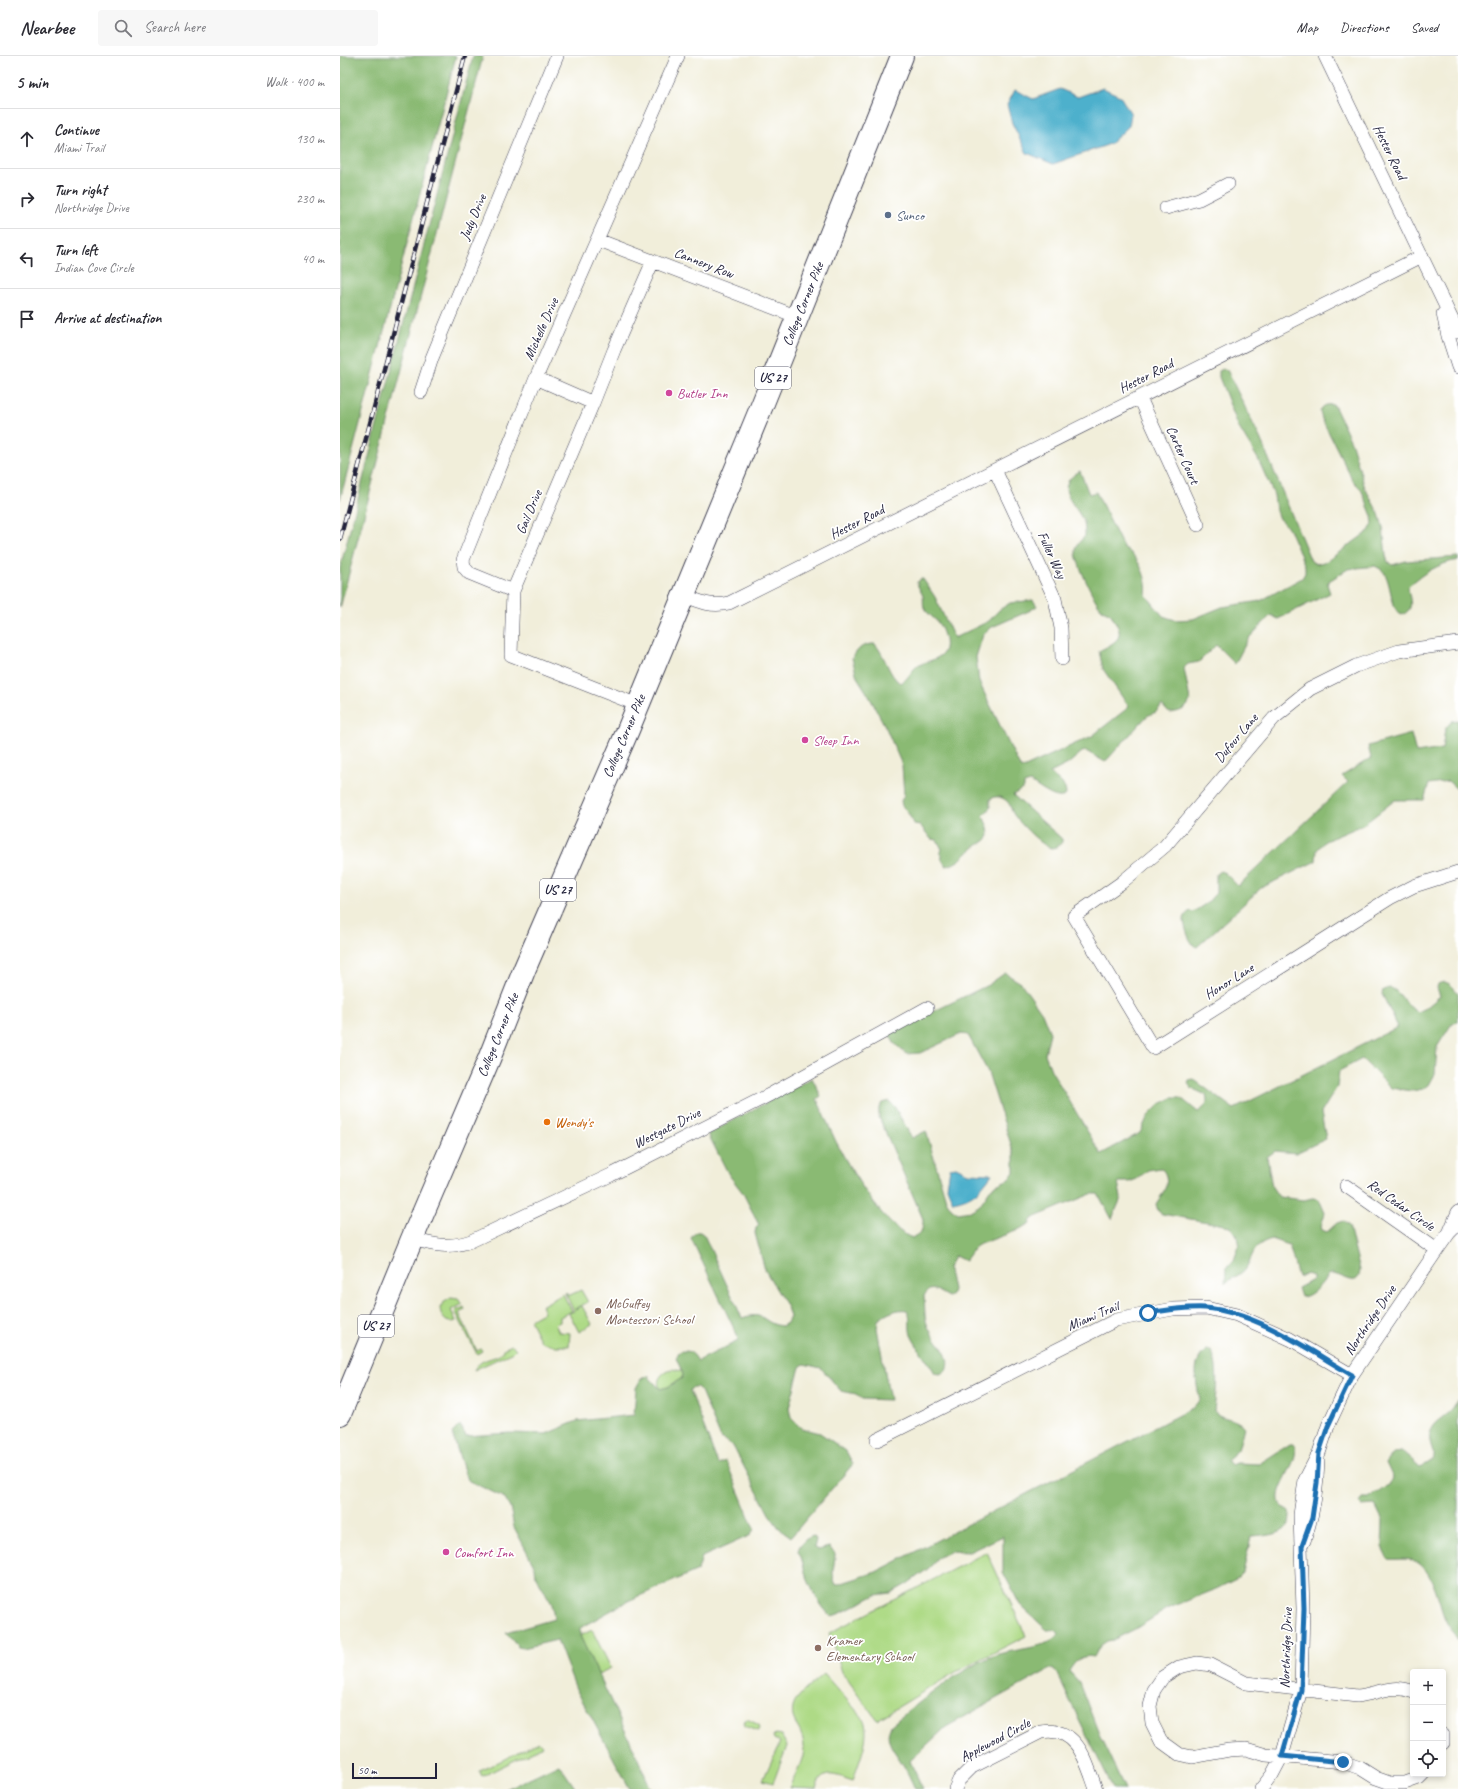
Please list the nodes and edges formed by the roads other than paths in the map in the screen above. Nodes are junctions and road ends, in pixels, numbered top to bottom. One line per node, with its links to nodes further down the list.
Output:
1 (557, 56): 15 (street, Judy Drive)
2 (678, 56): 7 (street, Michelle Drive)
3 (902, 56): 11 (highway, College Corner Pike / US 27)
4 (1325, 56): 8 (street, Hester Road)
5 (1228, 184): 6 (street)
6 (1166, 208)
7 (598, 240): 9 (street, Cannery Row); 14 (street, Michelle Drive)
8 (1422, 256): 10 (street); 16 (street, Hester Road)
9 (653, 261): 11 (street, Cannery Row); 17 (street, Gail Drive)
10 (1440, 296): 12 (street); 13 (street)
11 (798, 317): 21 (highway, College Corner Pike / US 27)
12 (1458, 332)
13 (1458, 367)
14 (536, 378): 17 (street); 20 (street, Michelle Drive)
15 (421, 392)
16 (1140, 398): 18 (street, Hester Road); 19 (street, Carter Court)
17 (593, 403): 20 (street, Gail Drive)
18 (995, 470): 21 (street, Hester Road); 23 (street, Fuller Way)
19 (1198, 525)
20 (513, 591): 24 (street, Gail Drive)
21 (683, 596): 24 (highway, College Corner Pike / US 27)
22 (1458, 643): 26 (street, Dufour Lane)
23 (1062, 659)
24 (638, 705): 31 (highway, College Corner Pike / US 27)
25 (1458, 872): 26 (street, Honor Lane)
26 (1074, 916)
27 (927, 1008): 31 (street, Westgate Drive)
28 (1346, 1186): 32 (street, Red Cedar Circle)
29 (1458, 1212): 30 (street, Northridge Drive)
30 (1454, 1229): 32 (street, Northridge Drive)
31 (412, 1239): 34 (highway, College Corner Pike / US 27)
32 (1437, 1250): 33 (street, Northridge Drive)
33 (1352, 1375): 35 (street, Miami Trail); 36 (street, Northridge Drive)
34 (340, 1414)
35 (877, 1440)
36 (1301, 1690): 37 (street); 38 (street, Northridge Drive); 38 (street)
37 (1410, 1690)
38 (1282, 1756): 39 (street); 42 (street, Northridge Drive)
39 (1420, 1777)
40 (955, 1789): 41 (street, Applewood Circle)
41 (1096, 1789)
42 (1261, 1789)

